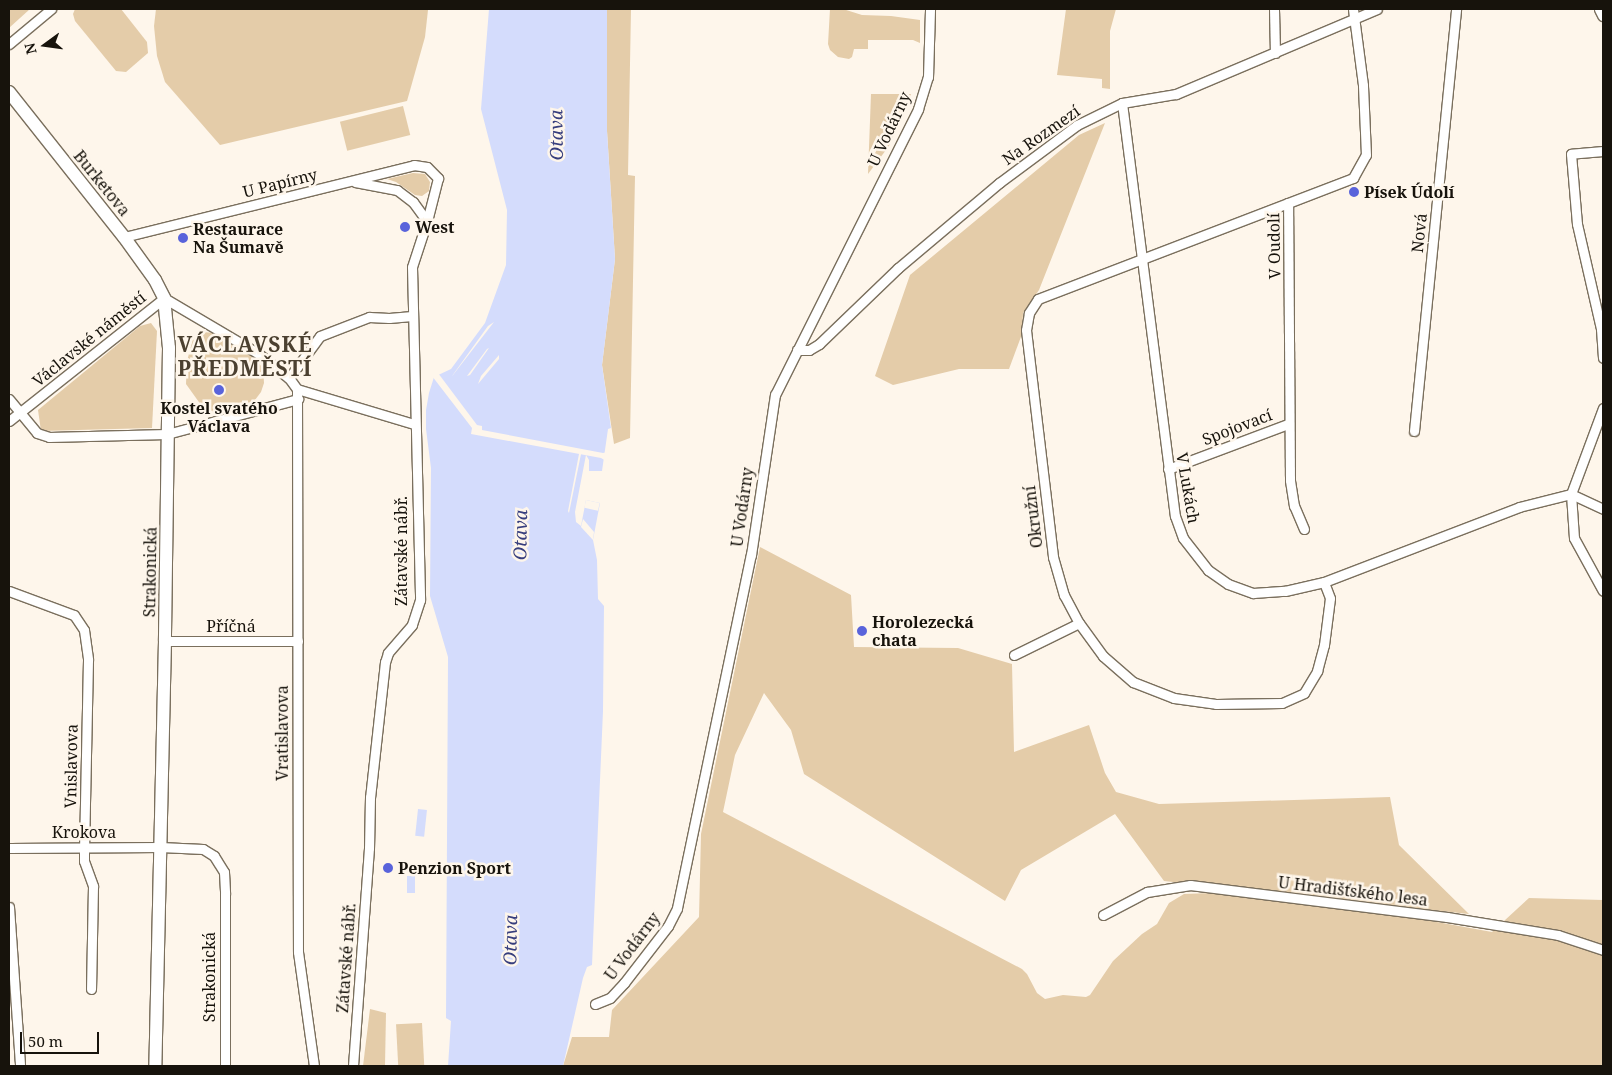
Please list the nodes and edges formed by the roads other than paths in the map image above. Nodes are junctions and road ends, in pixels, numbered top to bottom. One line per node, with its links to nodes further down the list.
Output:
1 (51, 9): 9 (street)
2 (930, 9): 22 (street, U Vodárny)
3 (1274, 9): 10 (street)
4 (1377, 9): 7 (street, Na Rozmezí)
5 (1456, 9): 33 (street, Nová)
6 (1600, 9): 8 (street)
7 (1353, 13): 10 (street, Na Rozmezí); 16 (street, V Oudolí)
8 (1603, 15)
9 (9, 44)
10 (1275, 53): 12 (street, Na Rozmezí)
11 (9, 92): 18 (main road, Burketova)
12 (1122, 103): 19 (street, V Lukách); 22 (street, Na Rozmezí)
13 (1603, 152): 23 (street)
14 (438, 178): 15 (street, U Papírny); 17 (street, Zátavské nábř.)
15 (350, 182): 17 (street); 18 (street, U Papírny)
16 (1288, 203): 19 (street, Okružní); 32 (street, V Oudolí)
17 (427, 222): 21 (street, Zátavské nábř.)
18 (124, 236): 20 (main road, Burketova)
19 (1142, 258): 35 (street, V Lukách); 42 (street, Okružní)
20 (164, 298): 24 (street, Václavské náměstí); 29 (street, Václavské náměstí); 34 (main road, Strakonická)
21 (412, 316): 24 (street); 31 (street, Zátavské nábř.)
22 (797, 350): 53 (street, U Vodárny)
23 (1603, 358)
24 (289, 378): 25 (street, Václavské náměstí)
25 (297, 389): 27 (street); 31 (street)
26 (9, 399): 29 (street)
27 (298, 399): 34 (street); 44 (street, Vratislavova)
28 (1603, 408): 36 (street)
29 (20, 413): 30 (street, Václavské náměstí); 34 (street)
30 (9, 421)
31 (414, 424): 58 (street, Zátavské nábř.)
32 (1288, 424): 35 (street, Spojovací); 38 (street, V Oudolí)
33 (1414, 431)
34 (167, 434): 43 (main road, Strakonická)
35 (1168, 470): 39 (street, V Lukách)
36 (1571, 494): 37 (street); 39 (street, V Lukách); 40 (street)
37 (1603, 509)
38 (1304, 529)
39 (1324, 582): 42 (street, Okružní)
40 (1603, 591)
41 (9, 592): 46 (street, Vnislavova)
42 (1079, 623): 45 (street)
43 (165, 641): 44 (street, Příčná); 47 (main road, Strakonická)
44 (298, 641): 57 (street, Vratislavova)
45 (1014, 655)
46 (84, 847): 47 (street, Krokova); 48 (street, Krokova); 52 (street, Vnislavova)
47 (160, 847): 55 (main road, Strakonická); 56 (street, Strakonická)
48 (9, 848)
49 (9, 907): 54 (street)
50 (1103, 915): 51 (street, U Hradišťského lesa)
51 (1603, 950)
52 (91, 989)
53 (595, 1004)
54 (20, 1066)
55 (155, 1066)
56 (225, 1066)
57 (314, 1066)
58 (353, 1066)

